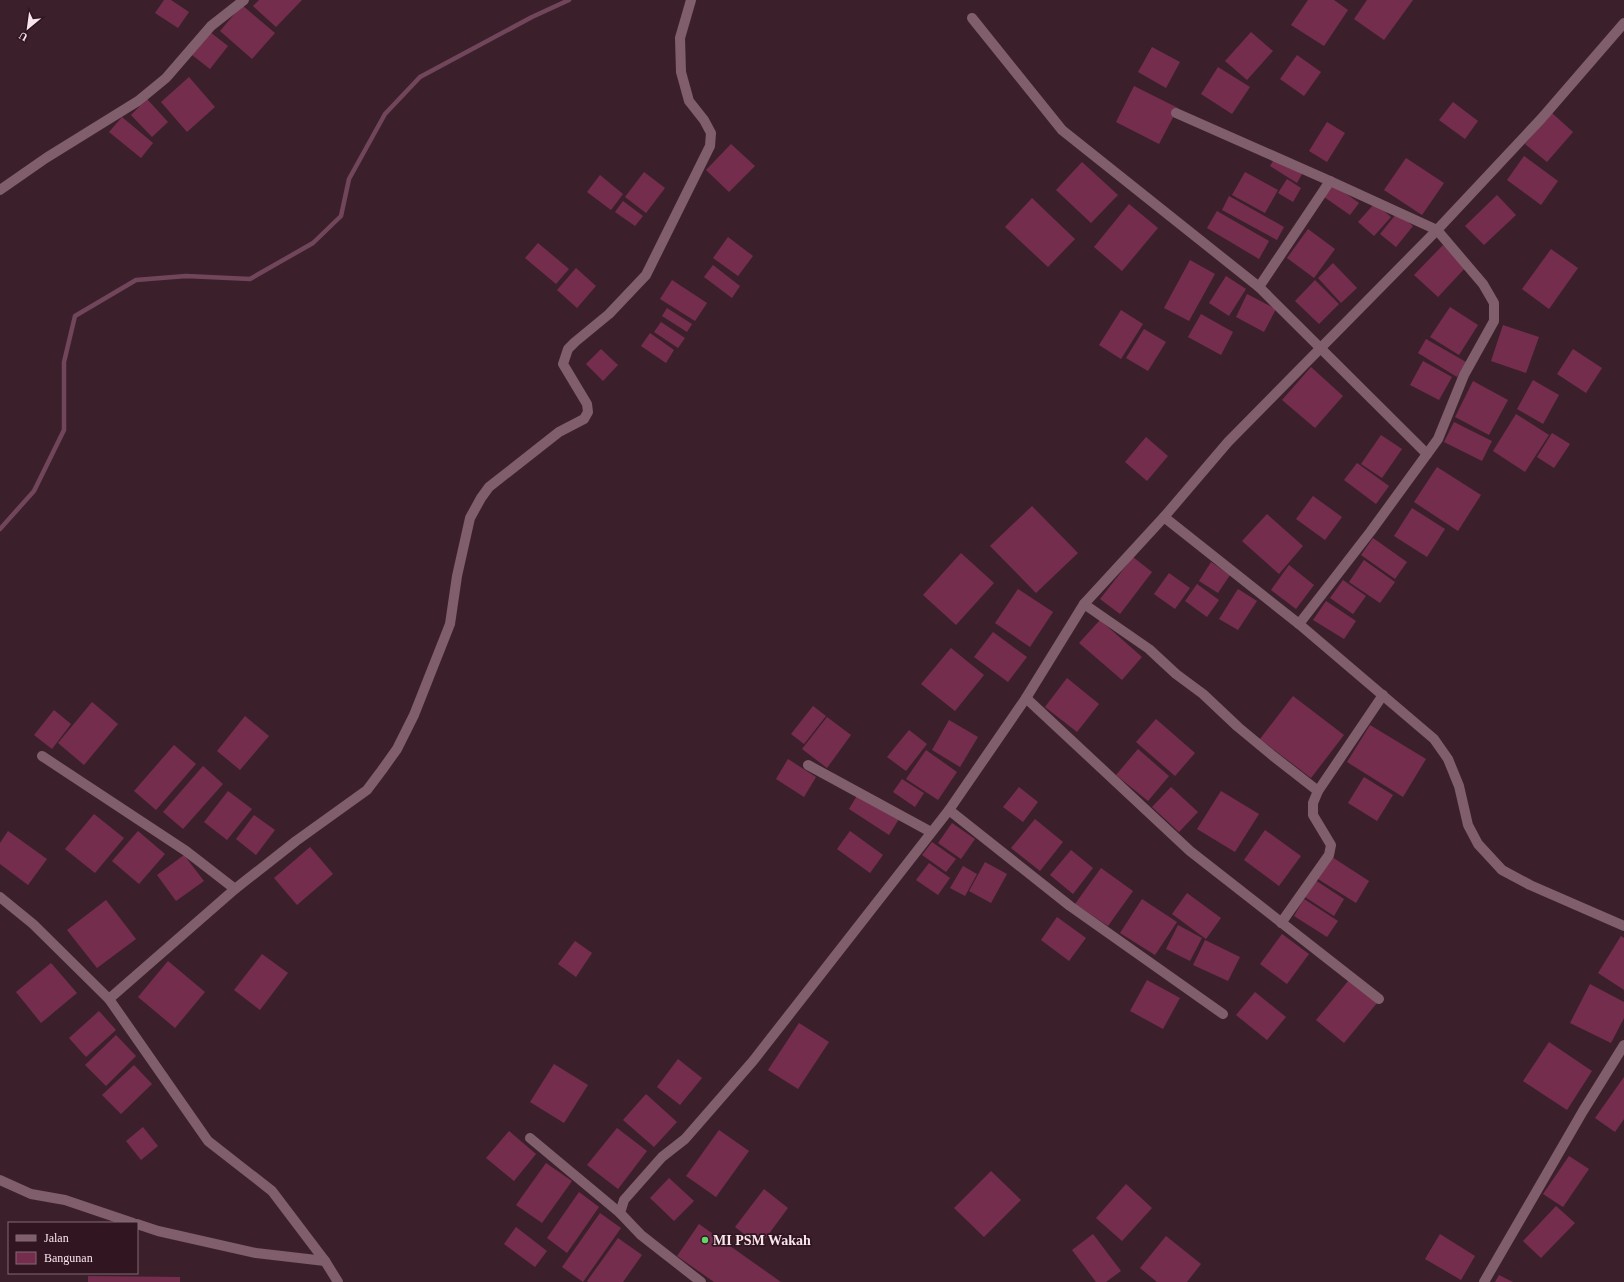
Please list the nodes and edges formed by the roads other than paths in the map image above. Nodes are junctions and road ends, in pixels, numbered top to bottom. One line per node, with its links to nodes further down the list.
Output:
1 (244, 0): 7 (street)
2 (691, 0): 22 (street)
3 (972, 18): 9 (street)
4 (1624, 23): 8 (street)
5 (1176, 113): 6 (street)
6 (1330, 181): 8 (street); 9 (street)
7 (0, 190)
8 (1437, 230): 10 (street); 11 (street)
9 (1259, 287): 10 (street)
10 (1321, 348): 11 (street); 12 (street)
11 (1427, 454): 14 (street)
12 (1164, 517): 13 (street); 14 (street)
13 (1084, 604): 16 (street); 19 (street)
14 (1299, 624): 15 (street)
15 (1383, 695): 19 (street); 25 (street)
16 (1026, 698): 20 (street); 24 (street)
17 (42, 756): 22 (street)
18 (808, 765): 21 (street)
19 (1318, 791): 24 (street)
20 (949, 810): 21 (street); 28 (street)
21 (931, 832): 32 (street)
22 (235, 889): 26 (street)
23 (0, 897): 26 (street)
24 (1281, 923): 27 (street)
25 (1624, 926)
26 (109, 999): 35 (street)
27 (1379, 999)
28 (1223, 1014)
29 (1624, 1045): 38 (street)
30 (530, 1138): 32 (street)
31 (0, 1180): 33 (street)
32 (620, 1213): 37 (street)
33 (130, 1222)
34 (138, 1224): 35 (street)
35 (325, 1261): 36 (street)
36 (338, 1282)
37 (701, 1282)
38 (1484, 1282)

